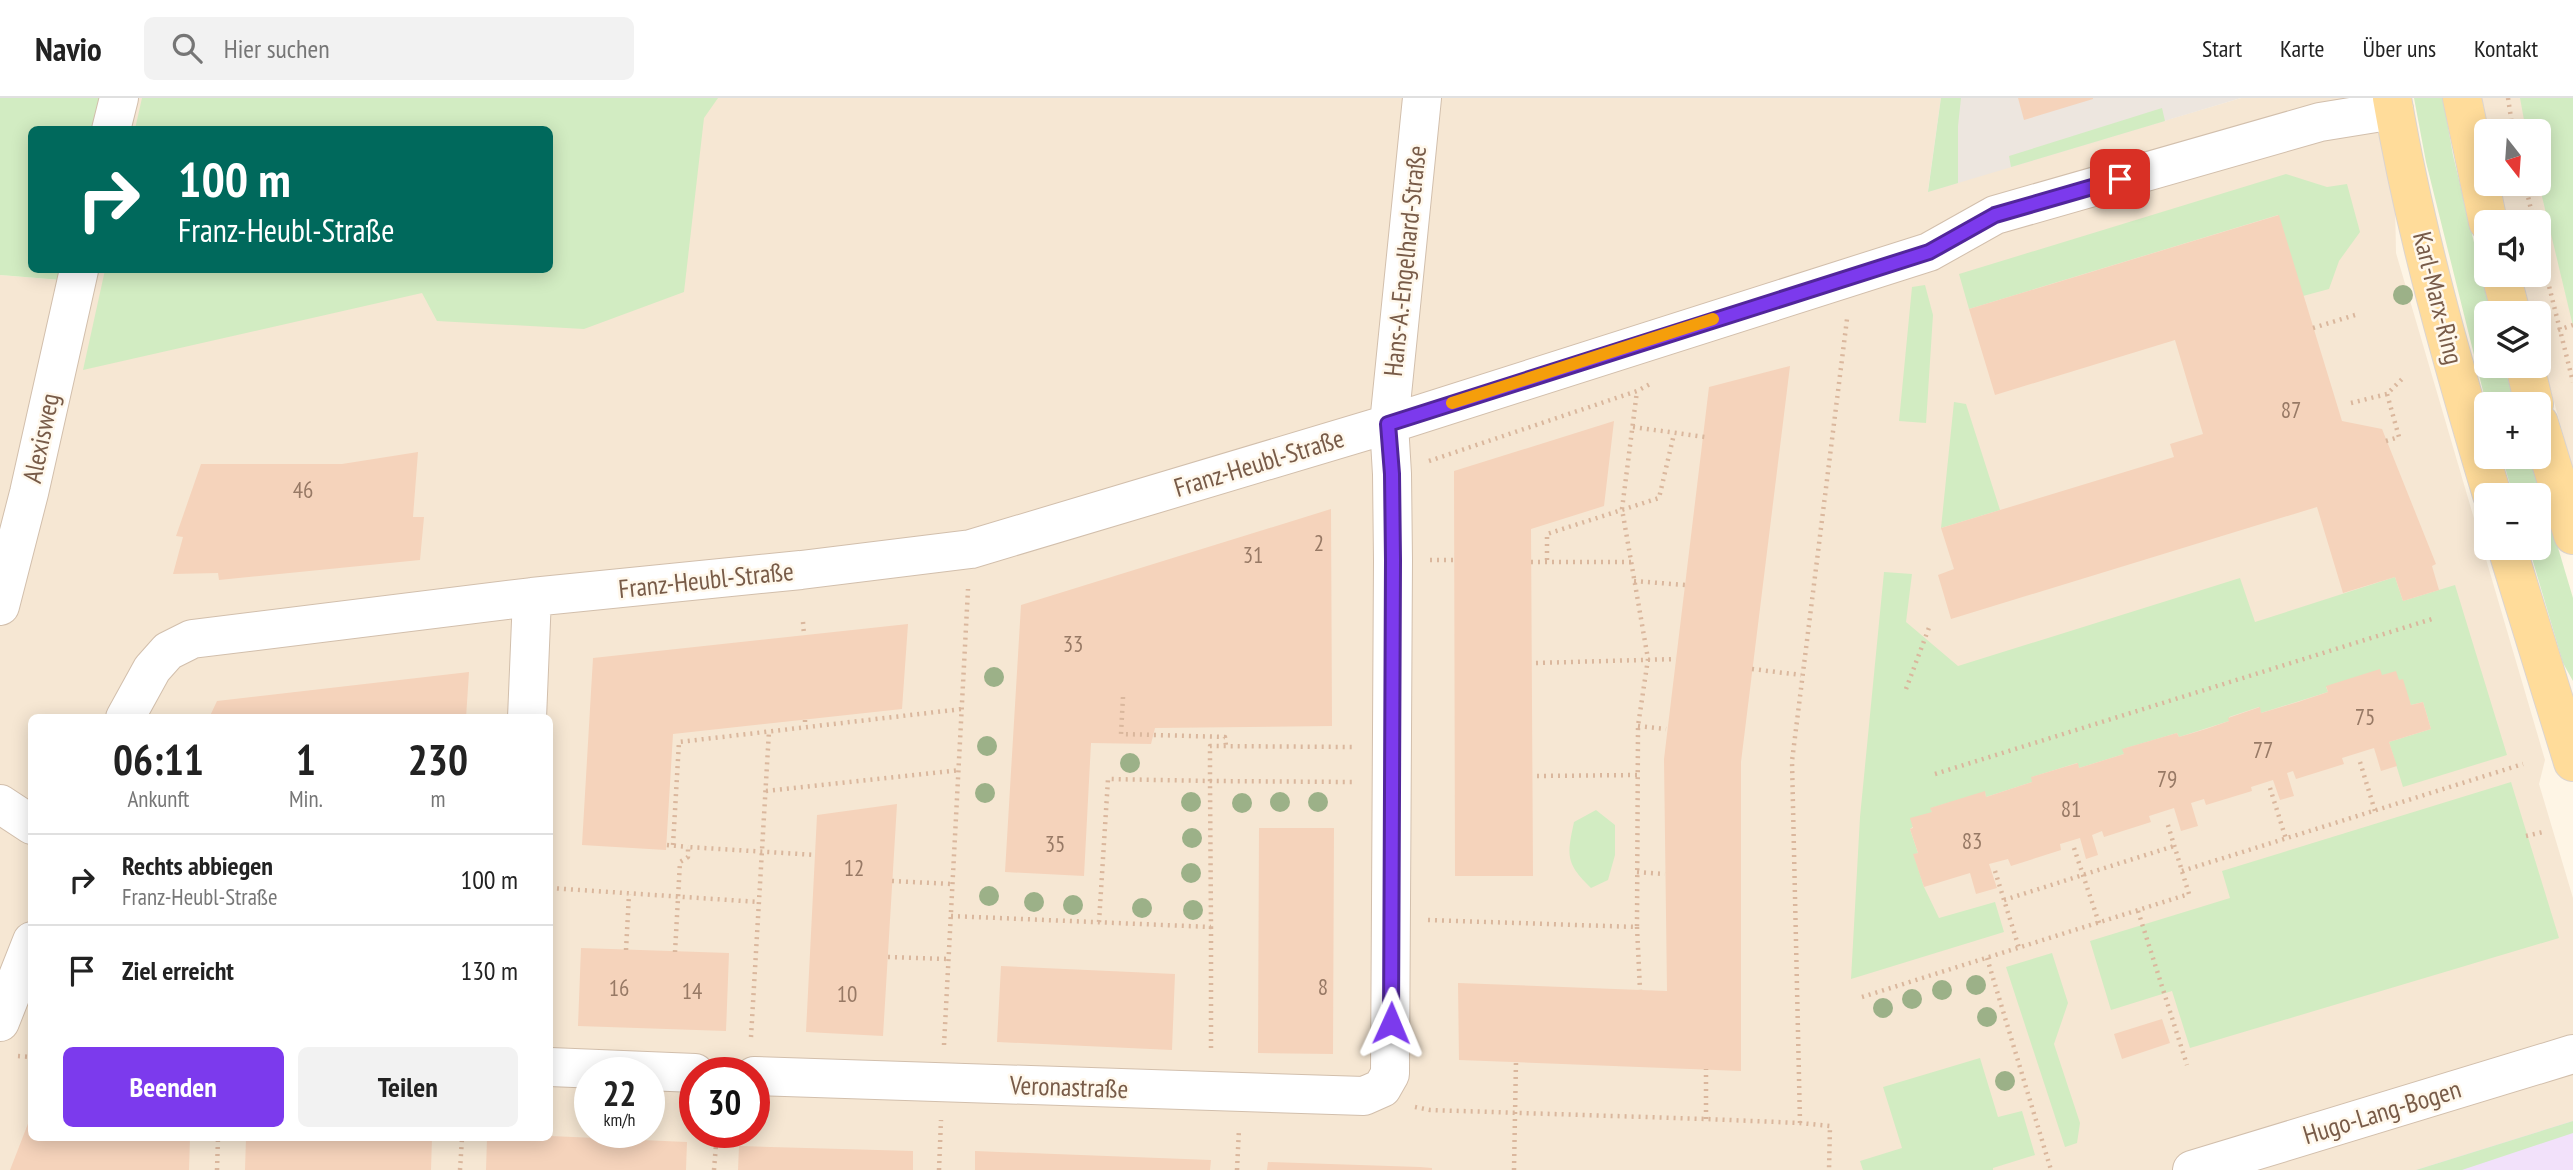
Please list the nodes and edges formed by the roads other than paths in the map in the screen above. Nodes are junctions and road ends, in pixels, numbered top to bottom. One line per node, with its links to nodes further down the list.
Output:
1 (119, 98): 5 (street)
2 (1422, 98): 8 (street, Hans-A.-Engelhard-Straße)
3 (2462, 98): 6 (main road)
4 (2393, 104): 8 (street, Franz-Heubl-Straße); 10 (main road, Karl-Marx-Ring)
5 (112, 126)
6 (2485, 210)
7 (78, 273): 14 (street, Alexisweg)
8 (1388, 424): 13 (street, Franz-Heubl-Straße); 26 (street, Hans-A.-Engelhard-Straße)
9 (2551, 463): 11 (main road)
10 (2487, 483)
11 (2573, 535)
12 (2511, 560): 17 (main road)
13 (532, 597): 15 (street, Franz-Heubl-Straße); 16 (street)
14 (0, 606)
15 (127, 714)
16 (527, 714)
17 (2573, 762)
18 (0, 804): 19 (street)
19 (28, 822)
20 (28, 950): 21 (street)
21 (4, 1002)
22 (2573, 1054): 27 (street, Hugo-Lang-Bogen)
23 (770, 1063): 26 (street, Veronastraße)
24 (553, 1068): 25 (street)
25 (679, 1072)
26 (1382, 1088)
27 (2192, 1170)

